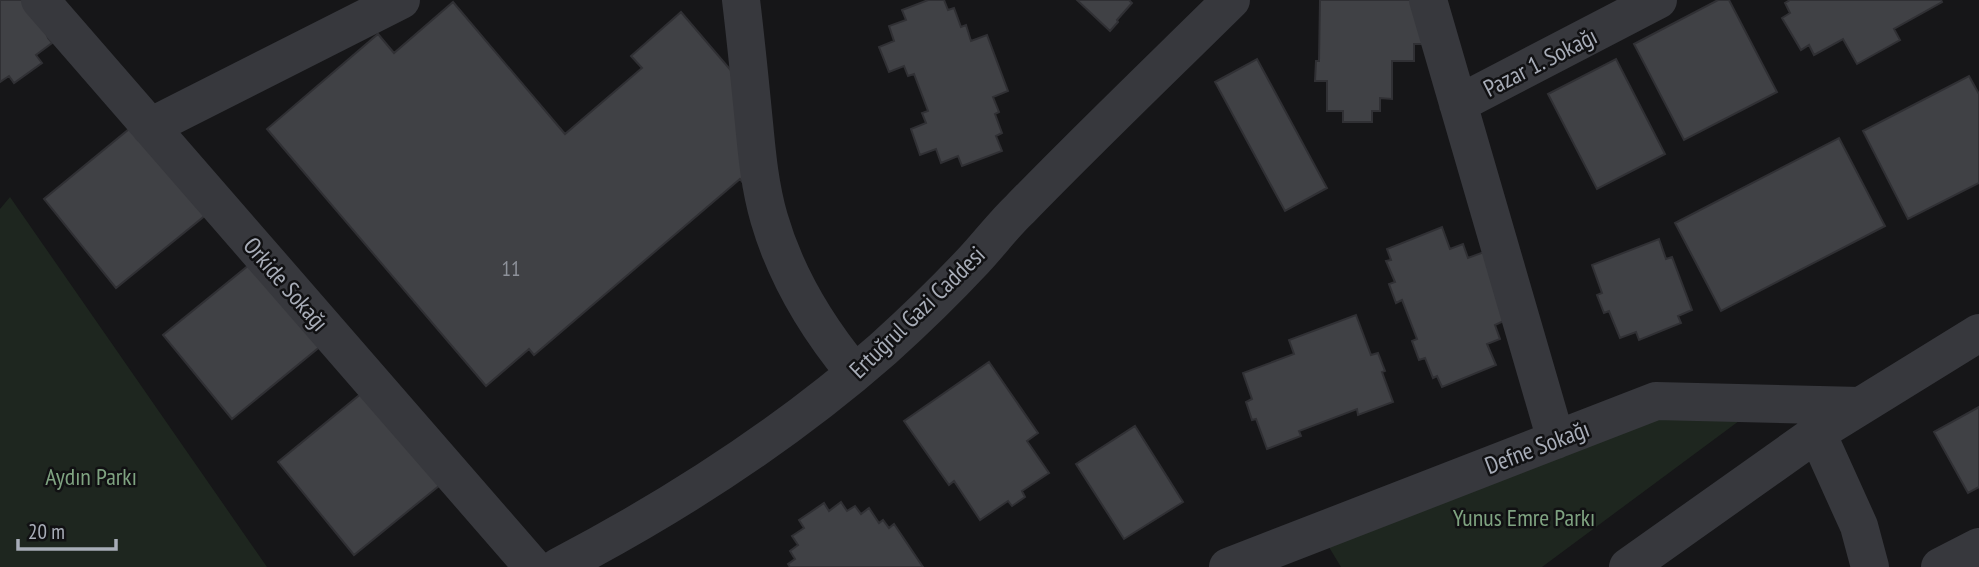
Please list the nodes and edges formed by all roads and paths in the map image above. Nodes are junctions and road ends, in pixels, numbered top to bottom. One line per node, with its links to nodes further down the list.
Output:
1 (40, 0): 8 (street, Orkide Sokağı)
2 (401, 0): 8 (street)
3 (741, 0): 10 (street)
4 (1231, 0): 10 (street, Ertuğrul Gazi Caddesi)
5 (1429, 0): 7 (street)
6 (1658, 0): 7 (street, Pazar 1. Sokağı)
7 (1458, 104): 13 (street)
8 (150, 127): 16 (street, Orkide Sokağı)
9 (1979, 333): 11 (street)
10 (854, 372): 17 (street, Ertuğrul Gazi Caddesi)
11 (1860, 407): 12 (street); 13 (street, Defne Sokağı)
12 (1817, 433): 15 (street); 20 (street)
13 (1556, 440): 18 (street, Defne Sokağı)
14 (1979, 547): 21 (street)
15 (1663, 555): 19 (street)
16 (533, 567)
17 (558, 567)
18 (1228, 567)
19 (1628, 567)
20 (1870, 567)
21 (1940, 567)

